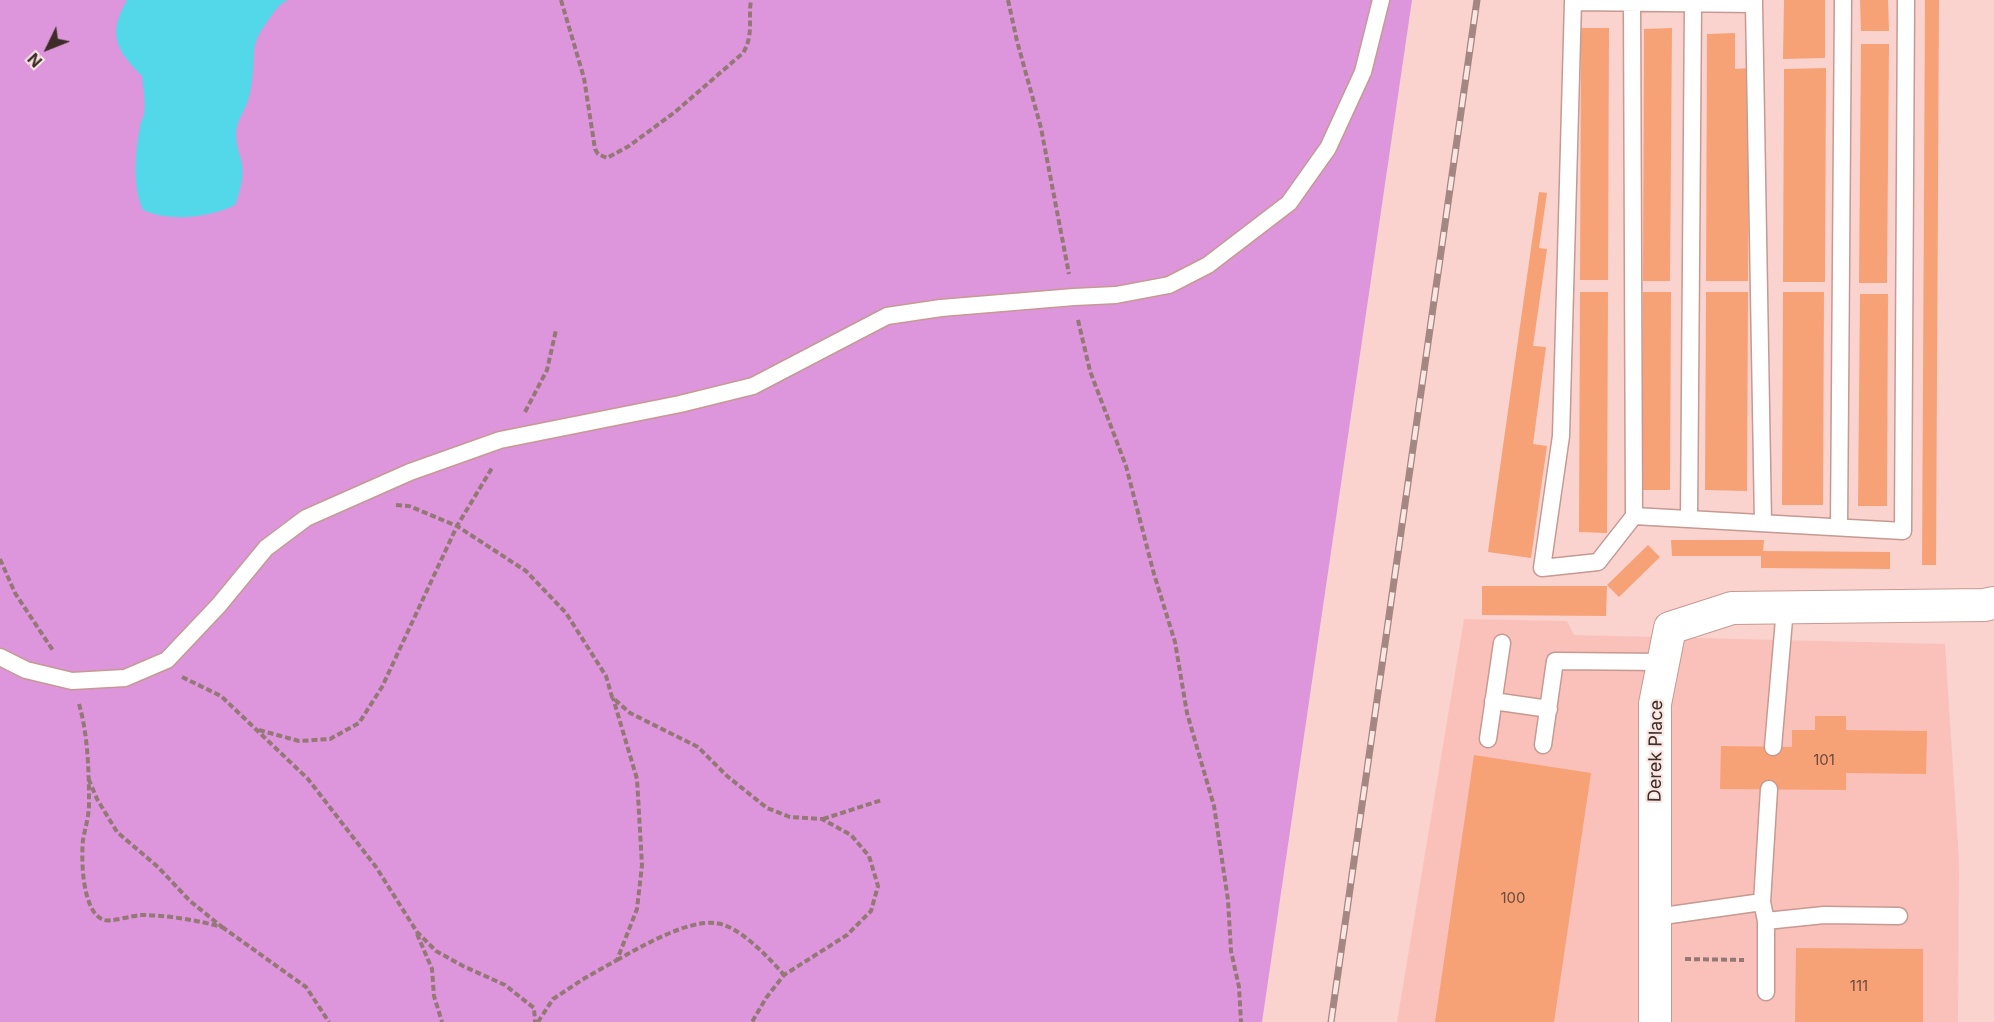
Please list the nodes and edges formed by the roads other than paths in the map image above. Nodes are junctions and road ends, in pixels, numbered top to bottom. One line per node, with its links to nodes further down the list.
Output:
1 (1381, 0): 14 (lane)
2 (1843, 0): 10 (lane)
3 (1906, 0): 10 (lane)
4 (1754, 2): 6 (lane); 9 (lane)
5 (1632, 3): 6 (lane); 7 (lane); 7 (lane)
6 (1694, 4): 8 (lane)
7 (1634, 516): 8 (lane)
8 (1689, 519): 9 (lane)
9 (1762, 523): 10 (lane)
10 (1839, 527)
11 (1994, 603): 12 (street, Derek Place)
12 (1785, 608): 15 (street, Derek Place); 20 (lane)
13 (1502, 644): 16 (lane)
14 (0, 657)
15 (1663, 662): 17 (lane); 23 (street, Derek Place)
16 (1493, 701): 17 (lane); 18 (lane)
17 (1548, 710): 19 (lane)
18 (1488, 739)
19 (1543, 745)
20 (1773, 747)
21 (1769, 789): 22 (lane)
22 (1762, 902): 23 (lane); 25 (lane)
23 (1656, 916): 27 (street, Derek Place)
24 (1899, 916): 25 (lane)
25 (1766, 921): 26 (lane)
26 (1766, 992)
27 (1655, 1022)

